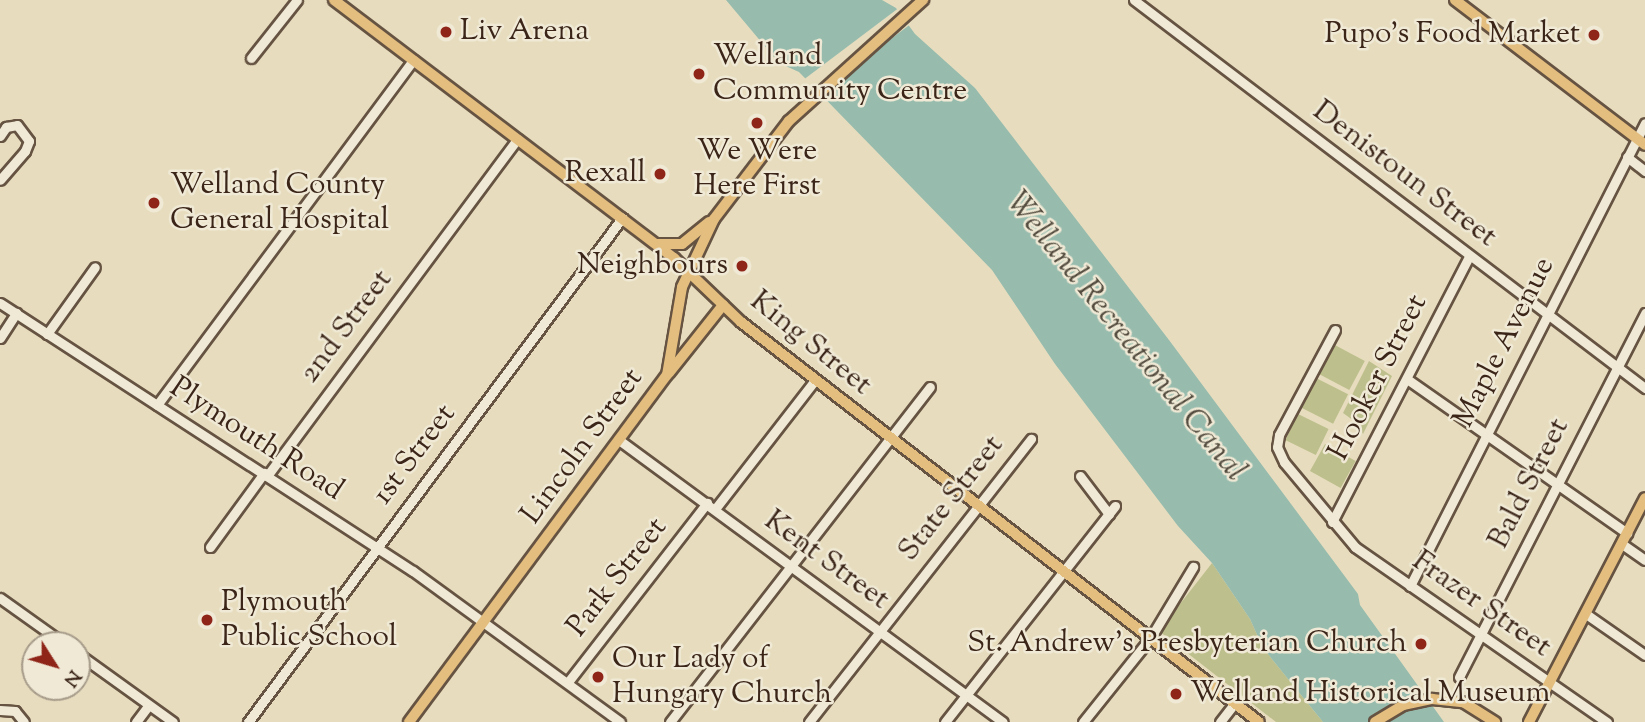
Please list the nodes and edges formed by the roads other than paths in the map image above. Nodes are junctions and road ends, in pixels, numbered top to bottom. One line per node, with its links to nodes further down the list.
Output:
1 (297, 0): 6 (street)
2 (334, 0): 7 (main road, King Street)
3 (1134, 0): 18 (street, Denistoun Street)
4 (1454, 0): 11 (main road)
5 (919, 4): 16 (main road, Lincoln Street)
6 (251, 58)
7 (413, 60): 10 (main road, King Street); 35 (street)
8 (1645, 123): 11 (street, Maple Avenue)
9 (0, 136): 14 (street)
10 (517, 139): 15 (main road, King Street); 40 (street, 2nd Street)
11 (1641, 141): 12 (street, Maple Avenue)
12 (1627, 157): 13 (street); 25 (street, Maple Avenue)
13 (1645, 171)
14 (0, 180)
15 (621, 218): 17 (main road, King Street); 49 (street, 1st Street)
16 (713, 219): 17 (main road); 20 (main road, Lincoln Street)
17 (654, 243): 20 (main road, King Street)
18 (1469, 256): 25 (street, Denistoun Street); 31 (street, Hooker Street)
19 (95, 267): 27 (street)
20 (687, 270): 22 (main road, King Street); 30 (main road, Lincoln Street)
21 (0, 303): 23 (street, Plymouth Road)
22 (723, 305): 30 (main road); 32 (main road, King Street)
23 (16, 313): 27 (street, Plymouth Road); 28 (street)
24 (1645, 313): 29 (street, Bald Street)
25 (1547, 314): 29 (street, Denistoun Street); 36 (street, Maple Avenue)
26 (1335, 330): 46 (street, Frazer Street)
27 (47, 334): 35 (street, Plymouth Road)
28 (0, 338)
29 (1617, 367): 34 (street, Denistoun Street); 42 (street, Bald Street)
30 (667, 375): 38 (main road, Lincoln Street)
31 (1407, 379): 36 (street); 46 (street, Hooker Street)
32 (815, 380): 39 (main road, King Street); 44 (street, Park Street)
33 (930, 387): 39 (street)
34 (1645, 388)
35 (157, 405): 40 (street, Plymouth Road)
36 (1487, 435): 42 (street); 54 (street, Maple Avenue)
37 (1031, 439): 45 (street, State Street)
38 (619, 440): 44 (street, Kent Street); 57 (main road, Lincoln Street)
39 (892, 440): 45 (main road, King Street); 51 (street)
40 (265, 474): 48 (street, 2nd Street); 49 (street, Plymouth Road)
41 (1080, 476): 53 (street)
42 (1558, 485): 47 (street); 61 (street, Bald Street)
43 (1645, 498): 47 (main road)
44 (711, 506): 51 (street, Kent Street); 65 (street, Park Street)
45 (979, 506): 53 (main road, King Street); 59 (street, State Street)
46 (1332, 522): 54 (street, Frazer Street)
47 (1624, 539): 50 (street); 56 (main road)
48 (210, 547)
49 (377, 547): 57 (street, Plymouth Road); 74 (street, 1st Street)
50 (1645, 560)
51 (792, 567): 59 (street, Kent Street); 77 (street)
52 (1193, 567): 60 (street)
53 (1065, 572): 60 (main road, King Street); 67 (street)
54 (1410, 586): 61 (street, Frazer Street)
55 (0, 598): 58 (street)
56 (1586, 614): 62 (street); 66 (main road)
57 (484, 621): 65 (street, Plymouth Road); 75 (main road, Lincoln Street)
58 (46, 631)
59 (879, 631): 67 (street, Kent Street); 78 (street, State Street)
60 (1151, 636): 68 (main road, King Street); 81 (street)
61 (1481, 636): 64 (street, Bald Street); 66 (street, Frazer Street)
62 (1645, 655)
63 (91, 663): 69 (street)
64 (1459, 677)
65 (568, 682): 76 (street, Plymouth Road)
66 (1549, 682): 86 (main road); 87 (street, Frazer Street)
67 (966, 695): 79 (street); 80 (street, Kent Street)
68 (1235, 703): 82 (street); 83 (main road, King Street)
69 (149, 705): 72 (street); 73 (street)
70 (0, 710): 71 (street)
71 (24, 722)
72 (136, 722)
73 (173, 722)
74 (248, 722)
75 (409, 722)
76 (620, 722)
77 (670, 722)
78 (809, 722)
79 (945, 722)
80 (1003, 722)
81 (1083, 722)
82 (1220, 722)
83 (1259, 722)
84 (1375, 722): 85 (main road)
85 (1495, 722)
86 (1529, 722)
87 (1607, 722)

